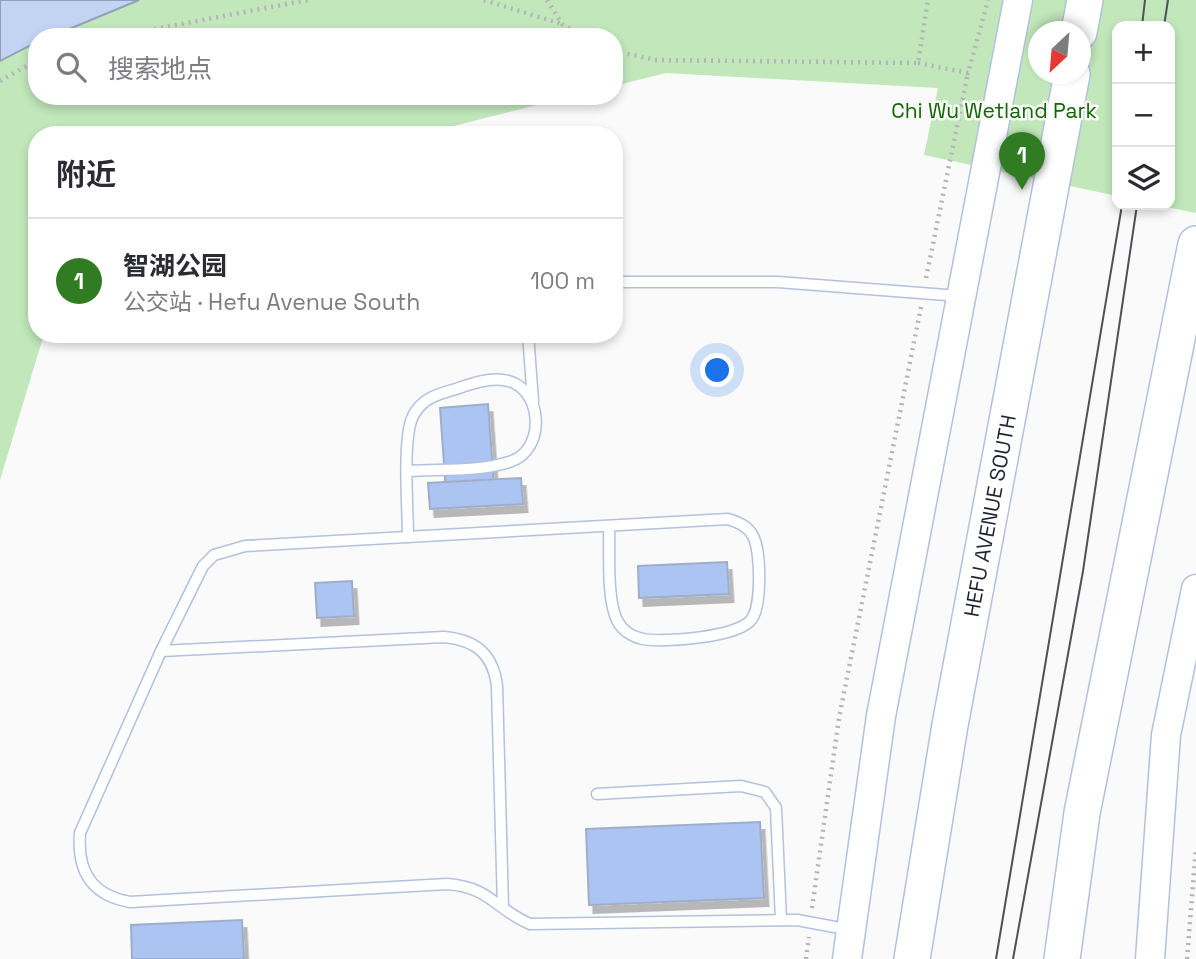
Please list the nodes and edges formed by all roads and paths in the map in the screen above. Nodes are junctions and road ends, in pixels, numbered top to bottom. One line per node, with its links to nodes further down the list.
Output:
1 (308, 0): 10 (path)
2 (484, 0): 9 (path)
3 (547, 0): 9 (path)
4 (928, 0): 13 (path)
5 (988, 0): 15 (path)
6 (1018, 0): 21 (street)
7 (1085, 0): 8 (main road)
8 (1081, 21)
9 (562, 24): 11 (path)
10 (160, 28)
11 (569, 28)
12 (623, 53): 13 (path)
13 (918, 63): 15 (path)
14 (28, 65): 16 (path)
15 (968, 73): 20 (path)
16 (0, 81)
17 (1070, 84): 37 (main road, HEFU AVENUE SOUTH)
18 (1196, 244): 38 (main road)
19 (623, 282): 20 (lane)
20 (923, 293): 21 (lane); 33 (path)
21 (962, 296): 34 (street)
22 (529, 343): 23 (lane)
23 (534, 409): 24 (lane); 24 (lane)
24 (409, 471): 26 (lane)
25 (608, 526): 25 (lane); 26 (lane)
26 (408, 537): 28 (lane)
27 (1196, 589): 39 (street)
28 (161, 651): 31 (lane); 31 (lane)
29 (597, 794): 32 (lane)
30 (1196, 848): 40 (path)
31 (503, 907): 32 (lane)
32 (780, 920): 33 (lane)
33 (810, 922): 34 (lane); 35 (path)
34 (851, 930): 36 (street)
35 (806, 959)
36 (847, 959)
37 (912, 959)
38 (1062, 959)
39 (1150, 959)
40 (1187, 959)

